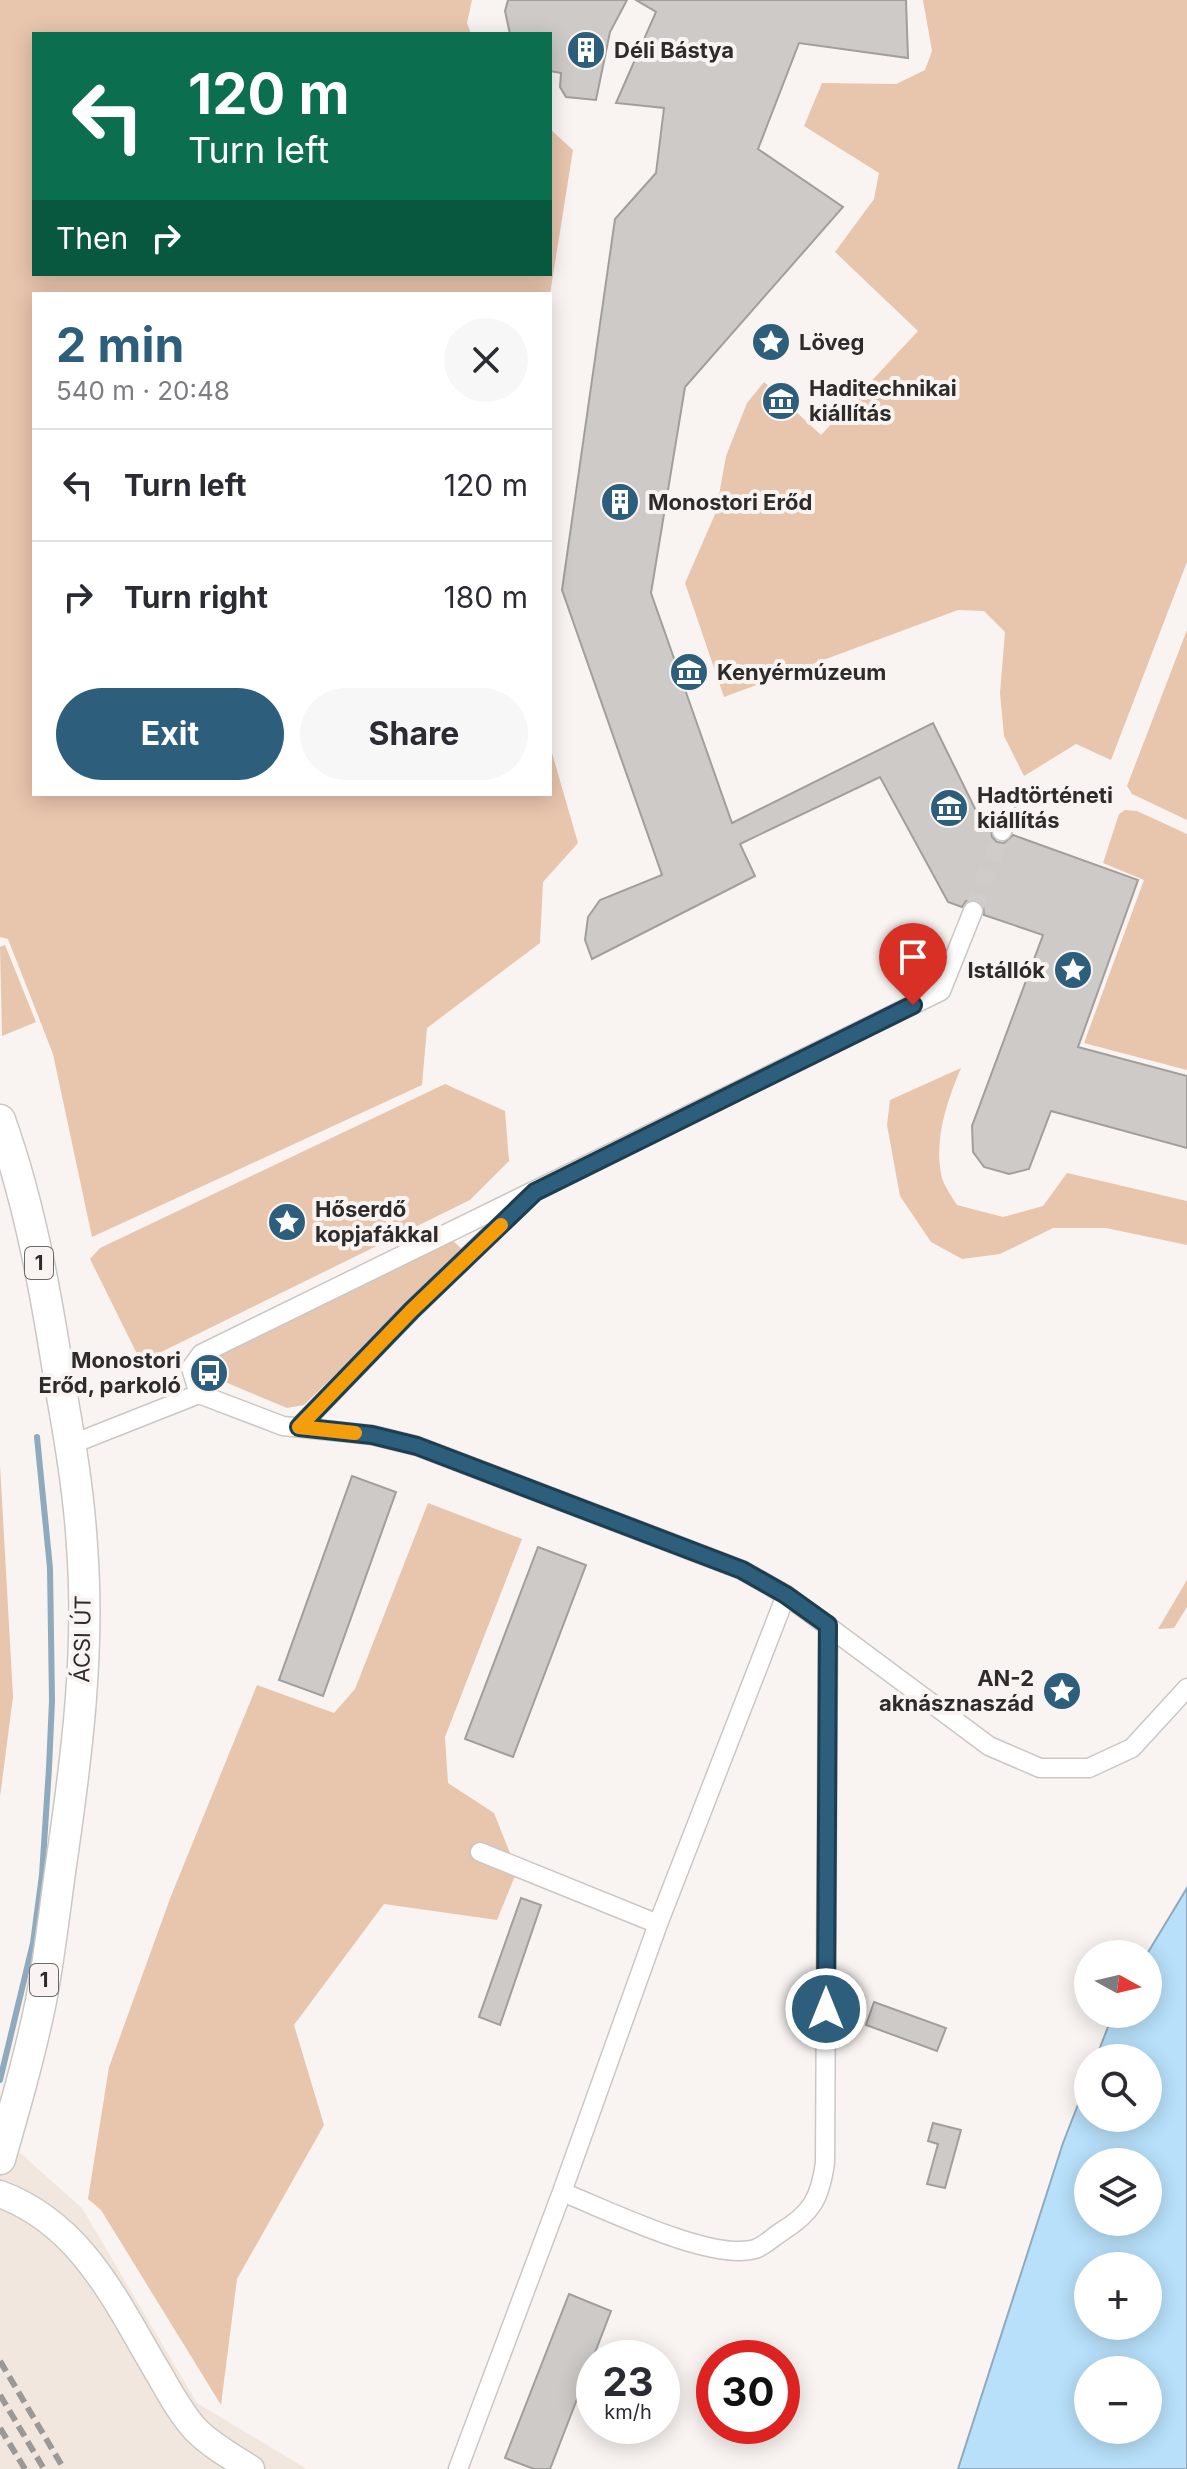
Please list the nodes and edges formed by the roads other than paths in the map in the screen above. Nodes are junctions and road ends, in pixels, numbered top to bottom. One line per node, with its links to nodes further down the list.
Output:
1 (973, 911): 3 (street)
2 (0, 1120): 8 (main road, ÁCSI ÚT / 1)
3 (535, 1192): 4 (street); 5 (street)
4 (445, 1233): 5 (street); 6 (street)
5 (469, 1256): 7 (street)
6 (199, 1394): 7 (street); 8 (street)
7 (299, 1427): 9 (street)
8 (70, 1445): 14 (main road, ÁCSI ÚT / 1)
9 (786, 1595): 10 (street); 13 (street)
10 (828, 1625): 11 (street); 15 (street)
11 (1187, 1688)
12 (480, 1852): 13 (street)
13 (658, 1924): 15 (street)
14 (0, 2159)
15 (562, 2192): 18 (street)
16 (0, 2194): 17 (street)
17 (251, 2469)
18 (458, 2469)

